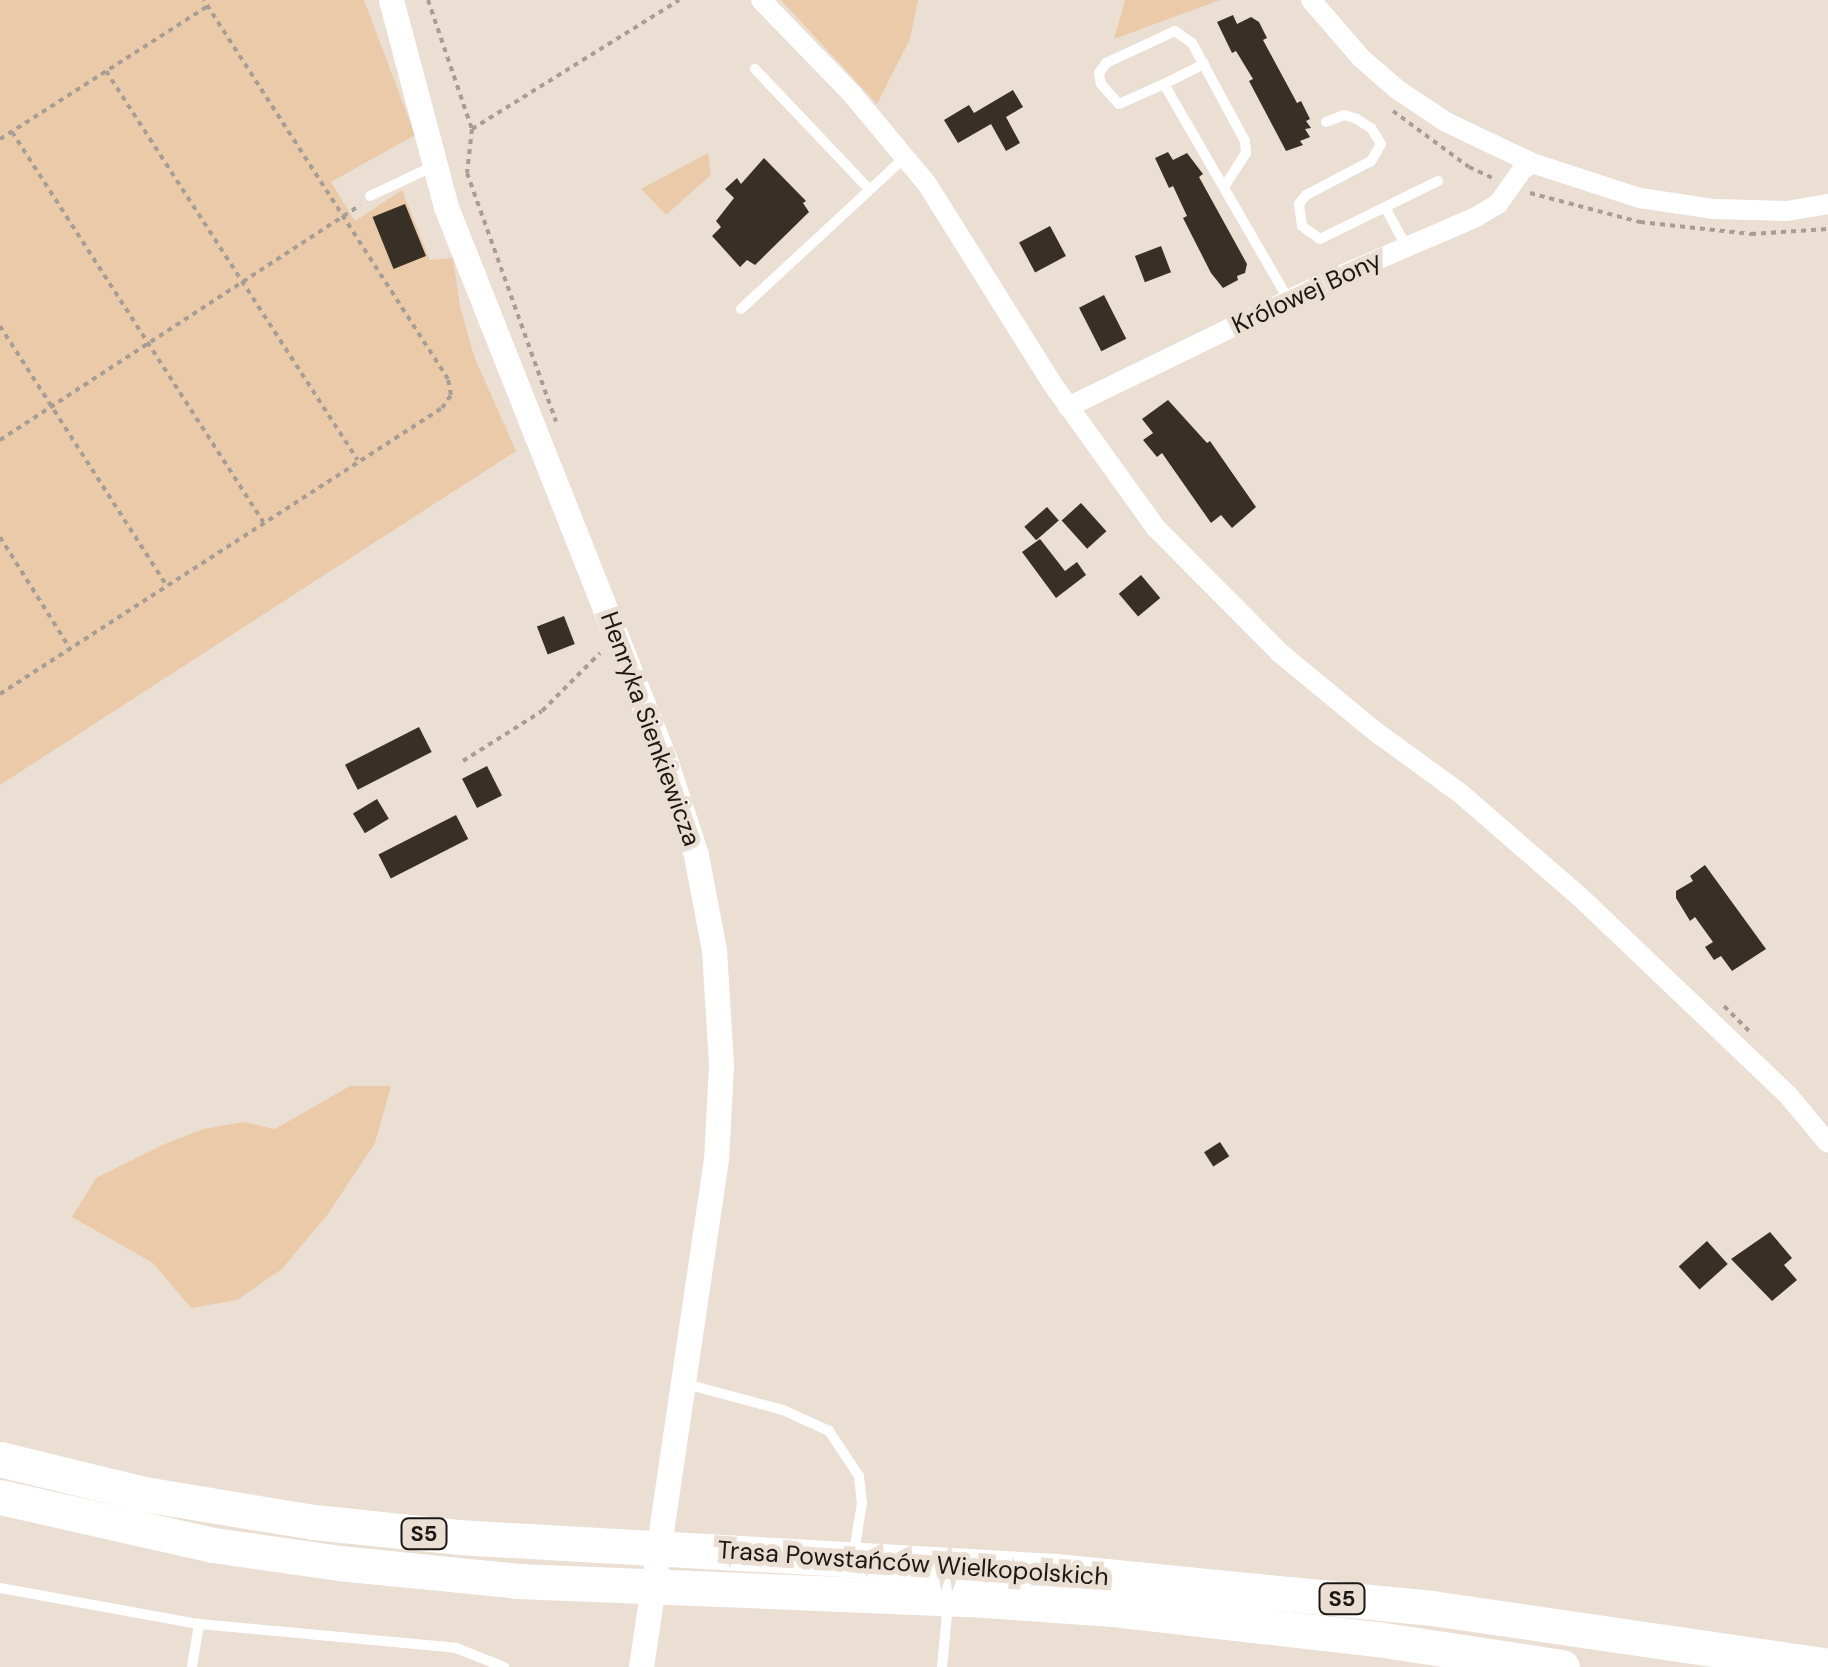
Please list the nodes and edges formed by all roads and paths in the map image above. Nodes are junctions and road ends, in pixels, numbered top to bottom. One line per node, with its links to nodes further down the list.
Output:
1 (391, 0): 17 (street, Henryka Sienkiewicza)
2 (428, 0): 12 (path)
3 (679, 0): 12 (path)
4 (761, 0): 15 (street)
5 (1311, 0): 16 (street)
6 (206, 3): 9 (path); 24 (path)
7 (1204, 64): 10 (lane); 10 (lane); 19 (lane)
8 (755, 69): 20 (lane)
9 (106, 71): 13 (path); 26 (path)
10 (1164, 84): 19 (lane)
11 (1326, 122): 23 (lane)
12 (472, 129): 33 (path)
13 (12, 132): 14 (path); 30 (path)
14 (0, 140)
15 (906, 156): 20 (lane); 32 (street)
16 (1532, 164): 22 (street); 25 (street, Królowej Bony)
17 (435, 166): 21 (lane); 39 (street, Henryka Sienkiewicza)
18 (1438, 181): 23 (lane)
19 (1224, 187): 27 (lane)
20 (869, 189): 28 (lane)
21 (370, 196): 24 (path)
22 (1828, 204)
23 (1386, 207): 25 (lane)
24 (343, 219): 26 (path); 35 (path)
25 (1406, 248): 27 (street, Królowej Bony)
26 (242, 283): 30 (path); 35 (path)
27 (1289, 300): 32 (street, Królowej Bony)
28 (741, 308)
29 (0, 326): 31 (path)
30 (147, 345): 31 (path); 36 (path)
31 (51, 407): 34 (path); 38 (path)
32 (1068, 408): 45 (street)
33 (557, 425)
34 (0, 440)
35 (358, 460): 36 (path)
36 (263, 522): 38 (path)
37 (0, 537): 40 (path)
38 (166, 586): 40 (path)
39 (614, 626): 42 (path); 46 (street, Henryka Sienkiewicza)
40 (70, 648): 41 (path)
41 (0, 694)
42 (462, 761)
43 (1718, 1002): 44 (path)
44 (1755, 1038)
45 (1828, 1143)
46 (684, 1383): 49 (lane); 53 (street, Henryka Sienkiewicza)
47 (0, 1459): 49 (highway, Trasa Powstańców Wielkopolskich / S5)
48 (0, 1497): 51 (highway, Trasa Powstańców Wielkopolskich / S5)
49 (854, 1558): 54 (highway, Trasa Powstańców Wielkopolskich / S5)
50 (0, 1588): 52 (lane)
51 (949, 1598): 57 (lane); 58 (highway, Trasa Powstańców Wielkopolskich / S5)
52 (198, 1624): 55 (lane); 56 (lane)
53 (642, 1661)
54 (1828, 1666)
55 (192, 1667)
56 (504, 1667)
57 (942, 1667)
58 (1562, 1667)

